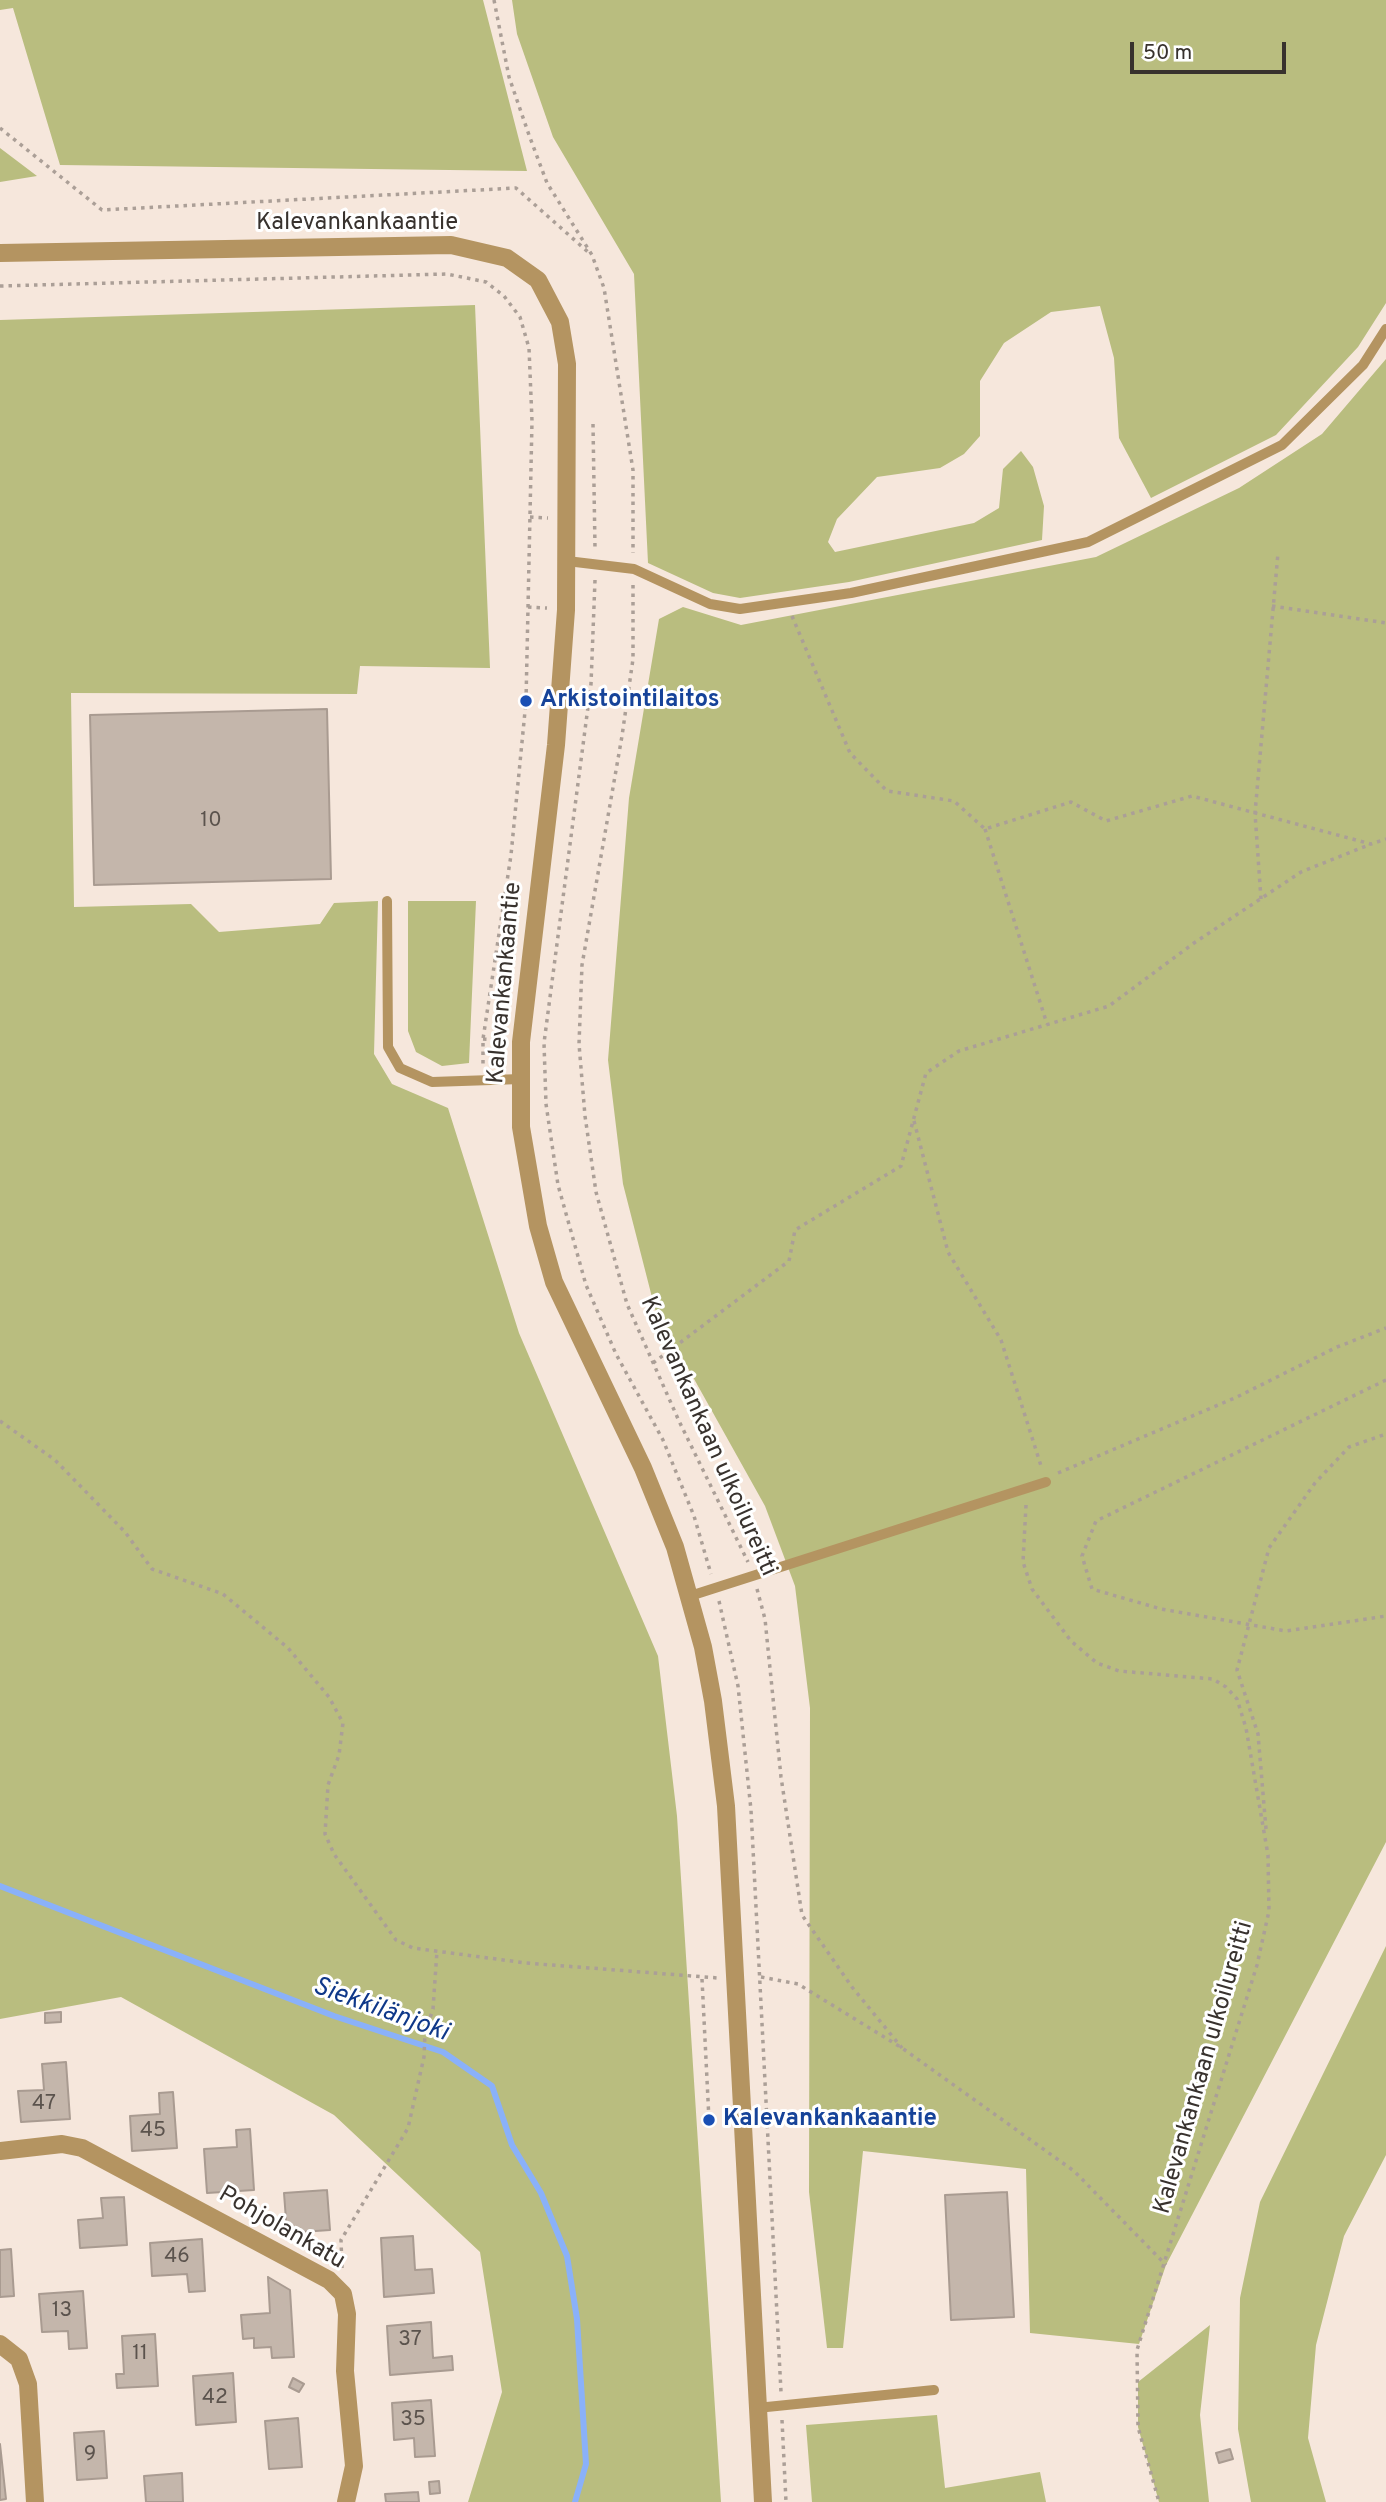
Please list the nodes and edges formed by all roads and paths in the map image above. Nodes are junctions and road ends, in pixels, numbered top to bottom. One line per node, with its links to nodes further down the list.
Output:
1 (494, 0): 4 (path, Kalevankankaan ulkoilureitti)
2 (0, 128): 4 (path)
3 (0, 253): 9 (street, Kalevankankaantie)
4 (592, 255): 11 (path, Kalevankankaan ulkoilureitti)
5 (0, 286): 23 (path)
6 (1386, 329): 12 (lane)
7 (593, 424): 10 (path)
8 (1278, 553): 13 (path)
9 (568, 561): 10 (lane); 22 (street, Kalevankankaantie)
10 (596, 563): 11 (lane); 32 (path)
11 (634, 569): 12 (lane); 26 (path, Kalevankankaan ulkoilureitti)
12 (787, 604): 16 (path)
13 (1272, 606): 14 (path); 15 (path)
14 (1386, 623)
15 (1255, 813): 16 (path); 18 (path); 19 (path)
16 (985, 829): 21 (path)
17 (1386, 838): 18 (path)
18 (1371, 844): 19 (path)
19 (1261, 899): 21 (path)
20 (387, 901): 23 (lane)
21 (1047, 1024): 24 (path)
22 (521, 1079): 23 (lane); 33 (street, Kalevankankaantie)
23 (483, 1082)
24 (914, 1118): 26 (path); 30 (path)
25 (1386, 1328): 30 (path, Kalevankankaan ulkoilureitti)
26 (653, 1363): 31 (path, Kalevankankaan ulkoilureitti)
27 (1386, 1380): 35 (path)
28 (0, 1421): 37 (path)
29 (1386, 1434): 35 (path)
30 (1046, 1482): 31 (lane); 36 (path, Kalevankankaan ulkoilureitti)
31 (754, 1575): 32 (lane); 41 (path, Kalevankankaan ulkoilureitti)
32 (715, 1587): 33 (lane); 39 (path)
33 (690, 1596): 38 (street, Kalevankankaantie)
34 (1386, 1616): 35 (path)
35 (1249, 1625): 36 (path)
36 (1268, 1855): 44 (path, Kalevankankaan ulkoilureitti)
37 (437, 1951): 40 (path); 45 (path)
38 (735, 1977): 39 (path); 40 (path); 49 (street, Kalevankankaantie)
39 (761, 1977): 41 (path); 48 (path)
40 (702, 1979): 42 (path)
41 (902, 2048): 44 (path)
42 (709, 2120)
43 (0, 2151): 45 (street, Pohjolankatu)
44 (1166, 2265): 54 (path, Kalevankankaan ulkoilureitti)
45 (343, 2294): 51 (street, Pohjolankatu)
46 (0, 2344): 50 (street)
47 (934, 2390): 48 (lane)
48 (782, 2407): 49 (lane); 53 (path)
49 (757, 2408): 52 (street, Kalevankankaantie)
50 (35, 2502)
51 (346, 2502)
52 (763, 2502)
53 (786, 2502)
54 (1158, 2502)

